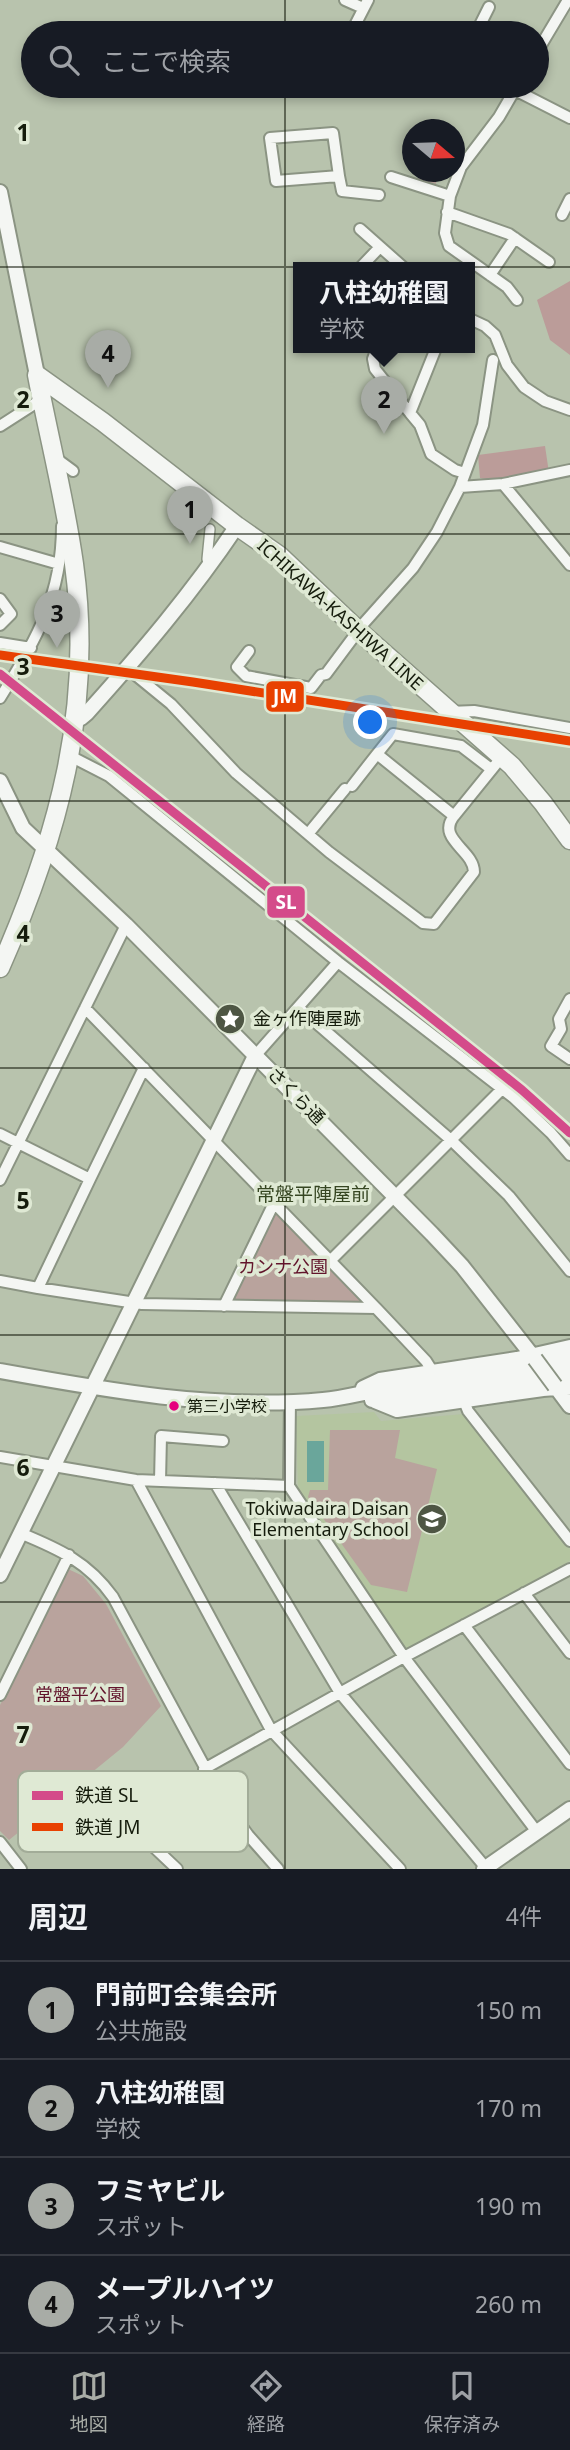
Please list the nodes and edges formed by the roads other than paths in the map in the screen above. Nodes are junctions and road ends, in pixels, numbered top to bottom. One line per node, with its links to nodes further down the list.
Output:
1 (345, 0): 3 (street)
2 (568, 0): 5 (street)
3 (365, 4): 7 (street)
4 (489, 7): 8 (street)
5 (559, 12): 6 (street); 9 (street)
6 (570, 18)
7 (357, 21)
8 (482, 21)
9 (549, 30)
10 (510, 98): 17 (street)
11 (534, 98): 12 (street)
12 (570, 118)
13 (339, 176): 13 (street); 16 (street)
14 (391, 177): 17 (street)
15 (0, 192): 35 (street)
16 (379, 195)
17 (450, 196): 19 (street)
18 (570, 198): 20 (street)
19 (447, 212): 22 (street); 26 (street)
20 (562, 215)
21 (360, 229): 23 (street)
22 (515, 238): 27 (street); 29 (street)
23 (380, 247): 24 (street); 25 (street)
24 (366, 262)
25 (397, 262)
26 (472, 262)
27 (549, 262)
28 (475, 264): 29 (street)
29 (490, 275): 30 (street)
30 (517, 300)
31 (475, 321): 37 (street)
32 (375, 353): 38 (street)
33 (434, 353): 38 (street)
34 (493, 360): 43 (street)
35 (37, 375): 36 (main road); 47 (main road, ICHIKAWA-KASHIWA LINE)
36 (42, 399): 39 (street); 40 (main road)
37 (570, 410)
38 (410, 413): 43 (street)
39 (0, 426)
40 (54, 457): 42 (street); 46 (main road)
41 (570, 470): 44 (street)
42 (74, 471)
43 (465, 473): 45 (street)
44 (503, 484): 45 (street); 51 (street)
45 (460, 487): 55 (street)
46 (62, 498): 50 (street); 62 (main road)
47 (237, 526): 52 (street); 55 (main road, ICHIKAWA-KASHIWA LINE)
48 (210, 529): 52 (street)
49 (0, 547): 50 (street)
50 (59, 564): 57 (street)
51 (570, 565)
52 (209, 567): 59 (street)
53 (0, 599): 54 (street)
54 (0, 625)
55 (359, 631): 58 (street); 61 (main road, ICHIKAWA-KASHIWA LINE)
56 (0, 643): 57 (street)
57 (31, 648): 60 (street)
58 (248, 651)
59 (127, 668): 62 (street); 70 (street)
60 (0, 698)
61 (454, 717): 63 (street); 66 (main road, ICHIKAWA-KASHIWA LINE)
62 (75, 718): 65 (main road)
63 (570, 728)
64 (377, 754): 66 (street); 69 (street); 70 (street)
65 (70, 757): 72 (main road); 74 (street)
66 (495, 759): 69 (street); 71 (main road, ICHIKAWA-KASHIWA LINE)
67 (0, 781): 68 (street, さくら通)
68 (5, 803): 72 (street, さくら通)
69 (454, 816): 70 (street)
70 (308, 834)
71 (570, 840)
72 (46, 849): 73 (street, さくら通); 75 (main road)
73 (126, 925): 77 (street); 79 (street, さくら通)
74 (338, 962): 78 (street); 82 (street)
75 (0, 968)
76 (570, 999): 80 (street)
77 (85, 1008): 81 (street); 86 (street)
78 (299, 1008): 79 (street); 85 (street)
79 (255, 1056): 84 (street); 90 (street, さくら通)
80 (570, 1059)
81 (144, 1068): 84 (street); 88 (street)
82 (501, 1090): 85 (street); 87 (street)
83 (0, 1134): 86 (street)
84 (213, 1139): 91 (street); 96 (street)
85 (451, 1140): 90 (street); 93 (street)
86 (19, 1143): 88 (street); 89 (street)
87 (570, 1155)
88 (90, 1179): 95 (street)
89 (0, 1180)
90 (395, 1195): 92 (street); 100 (street, さくら通)
91 (274, 1203): 92 (street); 97 (street)
92 (331, 1260): 98 (street)
93 (570, 1270)
94 (0, 1282): 95 (street)
95 (38, 1288): 96 (street)
96 (132, 1303): 97 (street); 105 (street)
97 (224, 1306): 98 (street)
98 (376, 1308): 103 (street)
99 (570, 1347): 100 (street)
100 (533, 1358): 103 (street); 106 (street, さくら通, bridge)
101 (570, 1362): 107 (street)
102 (0, 1371): 105 (street)
103 (433, 1372): 107 (street)
104 (570, 1374): 108 (street)
105 (92, 1387): 109 (street); 114 (street)
106 (561, 1387): 110 (street); 111 (street, さくら通)
107 (346, 1397): 108 (street); 109 (street)
108 (374, 1400): 110 (street)
109 (290, 1401): 118 (street)
110 (464, 1401): 120 (street)
111 (570, 1406)
112 (223, 1441): 116 (street)
113 (0, 1457): 114 (street)
114 (54, 1465): 115 (street); 119 (street)
115 (136, 1480): 116 (street); 130 (street)
116 (160, 1481): 117 (street)
117 (215, 1483): 118 (street); 128 (street)
118 (289, 1486): 127 (street)
119 (20, 1533): 121 (street); 123 (street)
120 (570, 1541)
121 (69, 1555): 129 (street); 132 (street)
122 (570, 1569): 124 (street)
123 (0, 1575)
124 (524, 1593): 125 (street); 126 (street)
125 (464, 1625): 127 (street); 131 (street)
126 (570, 1653)
127 (404, 1657): 128 (street); 134 (street)
128 (340, 1693): 130 (street); 138 (street)
129 (0, 1695)
130 (271, 1730): 132 (street); 142 (street)
131 (570, 1764)
132 (204, 1769)
133 (570, 1809): 134 (street)
134 (537, 1832): 138 (street)
135 (248, 1835): 141 (street)
136 (0, 1842): 139 (street)
137 (159, 1852): 140 (street)
138 (485, 1868)
139 (21, 1869)
140 (177, 1869)
141 (278, 1869)
142 (400, 1869)

